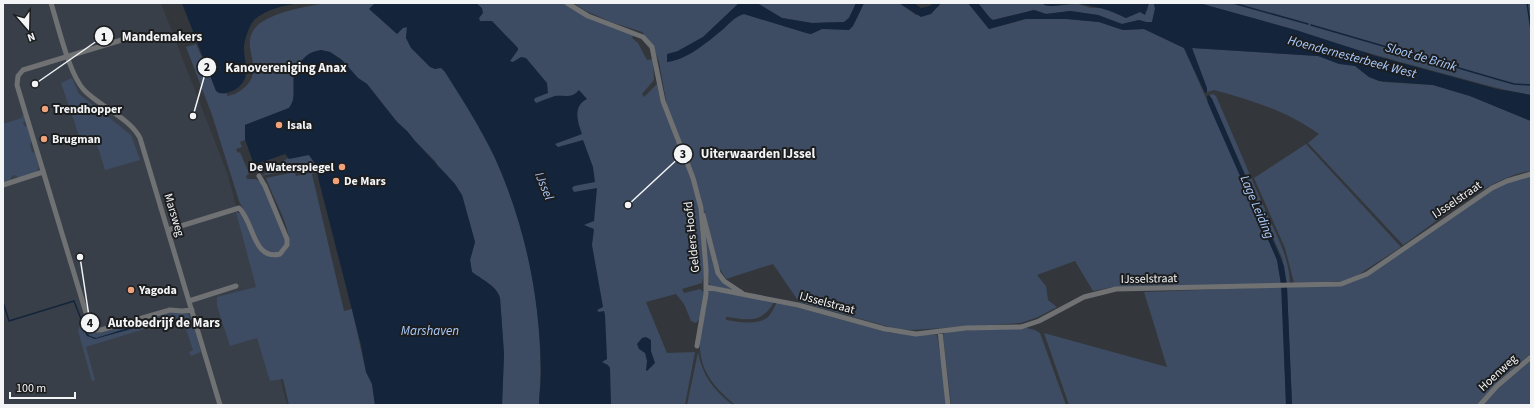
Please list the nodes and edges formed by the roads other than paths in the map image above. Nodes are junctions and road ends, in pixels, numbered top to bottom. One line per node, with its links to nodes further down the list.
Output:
1 (52, 3): 4 (street, Marsweg)
2 (567, 3): 9 (street, Gelders Hoofd)
3 (138, 35): 4 (street)
4 (68, 56): 5 (street); 10 (street, Marsweg)
5 (43, 172): 8 (street); 15 (street)
6 (1531, 174): 16 (street, IJsselstraat)
7 (259, 176): 10 (street)
8 (3, 185)
9 (701, 208): 12 (street, Gelders Hoofd); 13 (street, IJsselstraat)
10 (168, 230): 14 (street, Marsweg)
11 (236, 286): 14 (street)
12 (706, 287): 13 (street, IJsselstraat); 17 (street, Gelders Hoofd)
13 (749, 297): 16 (street, IJsselstraat)
14 (189, 301): 15 (street, Marsweg)
15 (192, 310): 19 (street, Marsweg)
16 (940, 331): 20 (street)
17 (697, 346)
18 (1531, 356): 21 (street, Hoenweg)
19 (220, 405)
20 (948, 405)
21 (1480, 405)

